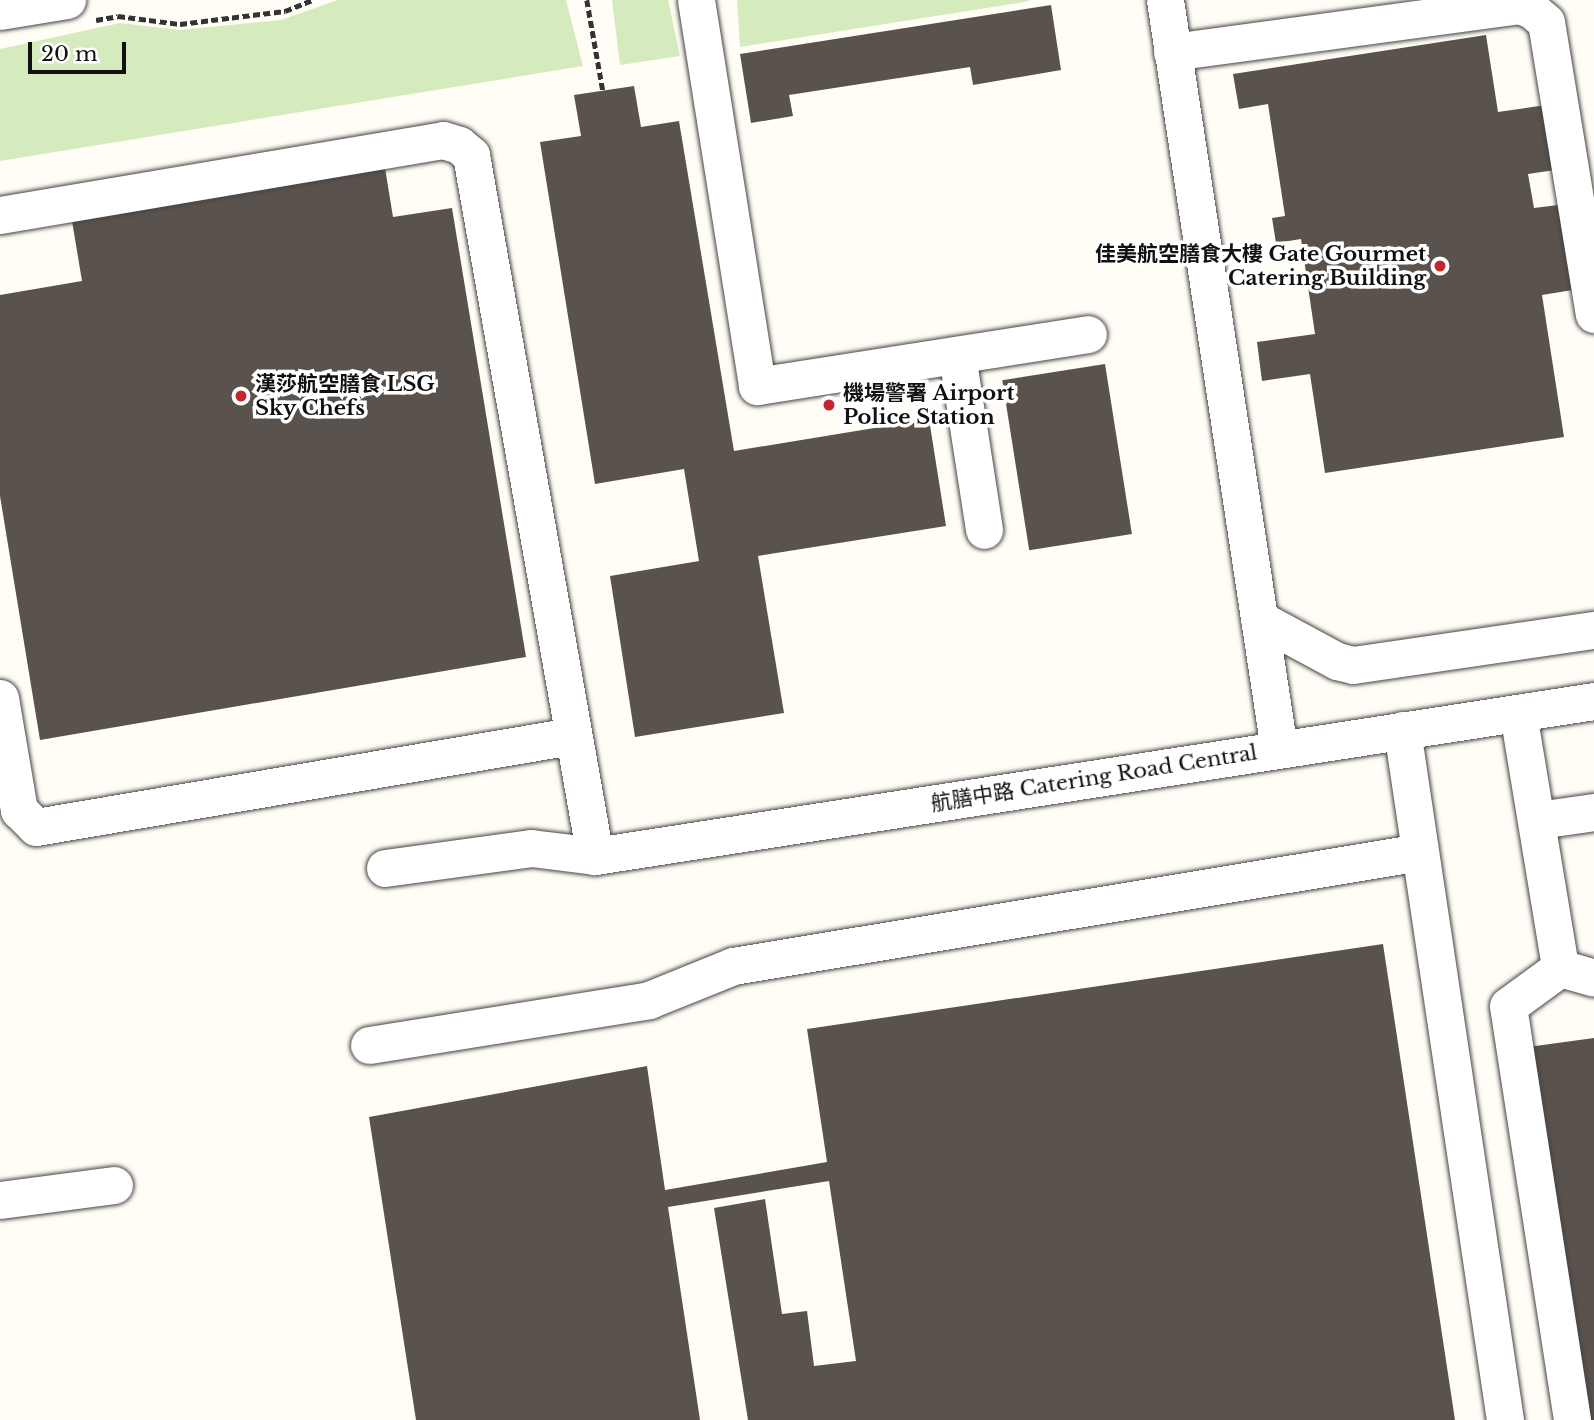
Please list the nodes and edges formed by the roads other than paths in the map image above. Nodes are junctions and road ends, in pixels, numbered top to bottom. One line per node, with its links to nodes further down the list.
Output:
1 (696, 0): 9 (street)
2 (1165, 0): 5 (street)
3 (79, 10): 4 (street)
4 (0, 11)
5 (1172, 52): 7 (street); 11 (street)
6 (0, 215): 17 (street)
7 (1594, 314)
8 (1088, 334): 9 (street)
9 (957, 355): 10 (street)
10 (984, 530)
11 (1259, 619): 12 (street); 18 (street)
12 (1594, 630)
13 (0, 698): 17 (street)
14 (1594, 701): 15 (street, 航膳中路 Catering Road Central)
15 (1518, 713): 16 (street, 航膳中路 Catering Road Central); 20 (street)
16 (1402, 730): 18 (street, 航膳中路 Catering Road Central); 21 (street)
17 (572, 736): 22 (street)
18 (1279, 749): 22 (street, 航膳中路 Catering Road Central)
19 (1594, 812): 20 (street)
20 (1538, 821): 24 (street)
21 (1420, 852): 26 (street); 29 (street)
22 (595, 856): 23 (street, 航膳中路 Catering Road Central)
23 (384, 868)
24 (1560, 968): 25 (street); 30 (street)
25 (1594, 978)
26 (369, 1045)
27 (114, 1185): 28 (street)
28 (0, 1200)
29 (1505, 1420)
30 (1572, 1420)

